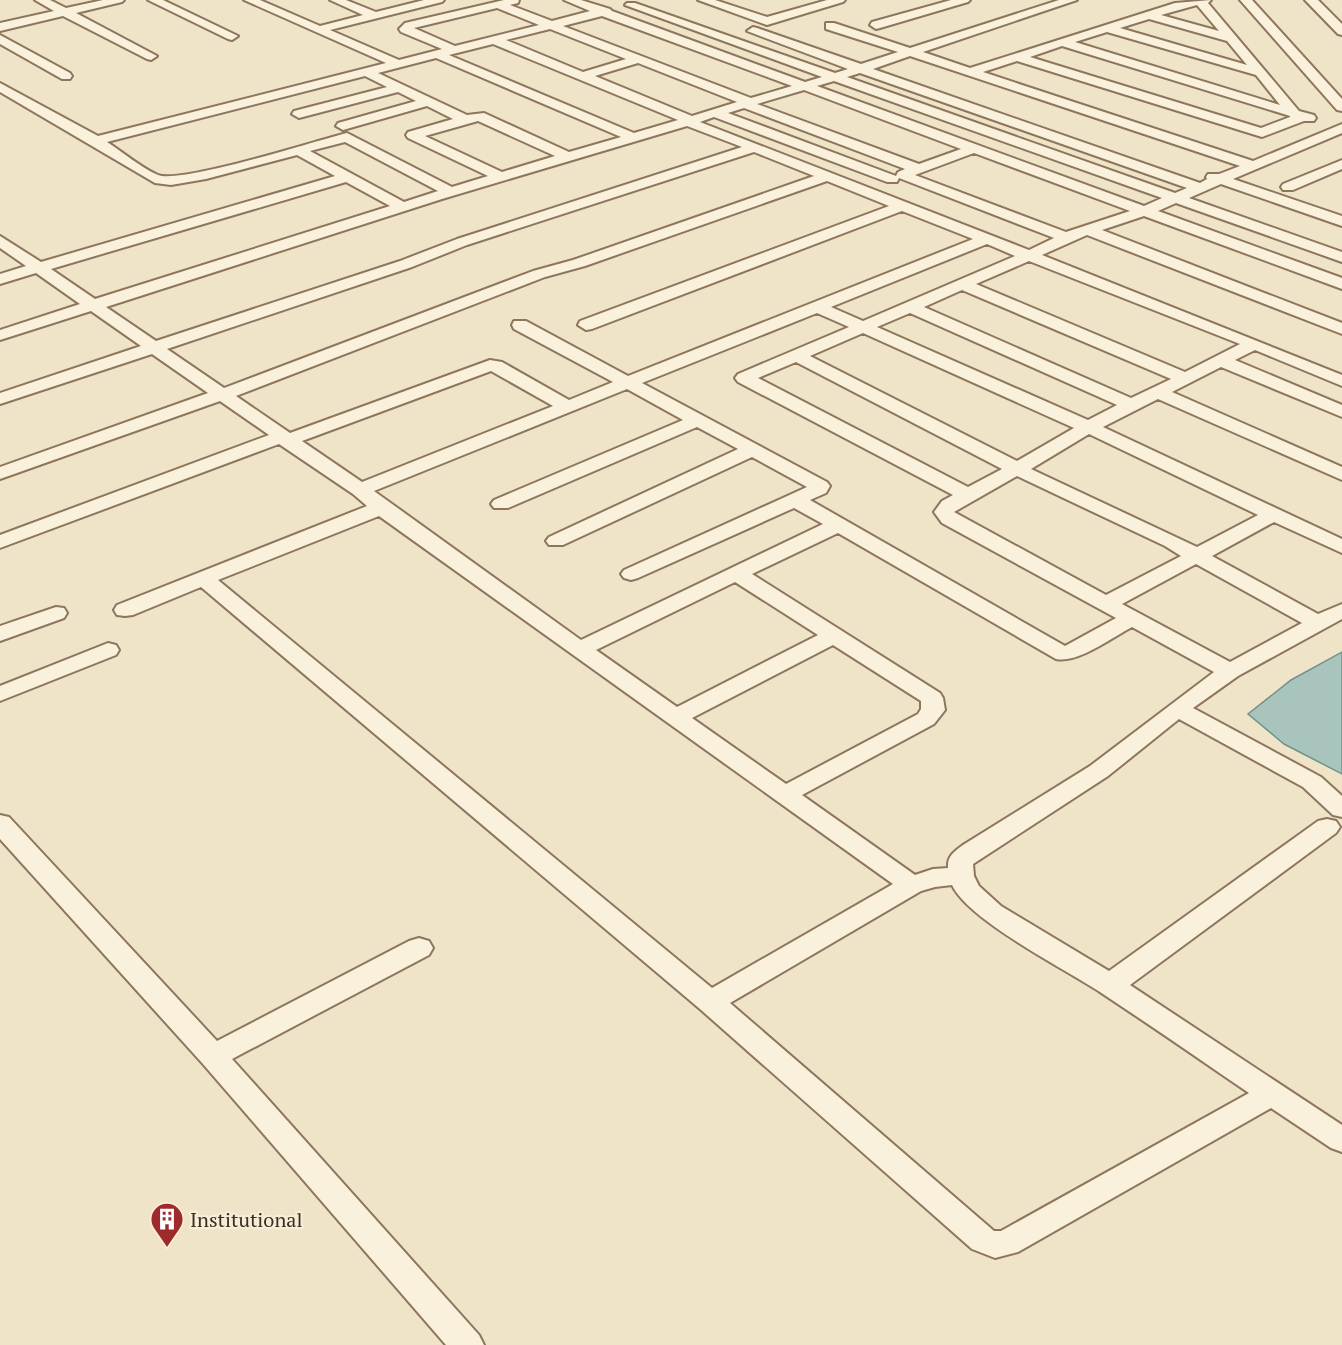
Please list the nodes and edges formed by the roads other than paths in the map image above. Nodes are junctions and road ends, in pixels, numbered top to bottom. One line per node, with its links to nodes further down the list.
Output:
1 (41, 0): 21 (street)
2 (118, 0): 21 (street)
3 (154, 0): 35 (street)
4 (250, 0): 32 (street)
5 (336, 0): 25 (street)
6 (438, 0): 25 (street)
7 (518, 0): 18 (street)
8 (570, 0): 22 (street)
9 (649, 0): 19 (street)
10 (704, 0): 20 (street)
11 (743, 0): 20 (street)
12 (839, 0): 20 (street)
13 (964, 0): 27 (street)
14 (1071, 0): 40 (street)
15 (1202, 0): 24 (street); 37 (street)
16 (1246, 0): 58 (street)
17 (1311, 0): 34 (street)
18 (499, 5): 23 (street); 26 (street)
19 (631, 5): 22 (street); 52 (street)
20 (722, 6)
21 (63, 12): 29 (street); 42 (street)
22 (604, 12): 26 (street); 54 (street)
23 (458, 14): 31 (street); 39 (street)
24 (1149, 15): 30 (street); 37 (street)
25 (376, 16): 32 (street)
26 (552, 25): 31 (street); 44 (street)
27 (876, 25)
28 (830, 26): 40 (street)
29 (0, 27)
30 (1107, 28): 38 (street); 49 (street)
31 (487, 29): 39 (street); 51 (street)
32 (317, 30): 45 (street)
33 (753, 31): 46 (street)
34 (1342, 31)
35 (232, 36)
36 (0, 39): 50 (street)
37 (1234, 39): 49 (street)
38 (1062, 42): 43 (street); 61 (street)
39 (454, 50): 41 (street)
40 (906, 52): 46 (street); 47 (street)
41 (438, 55): 45 (street); 67 (street)
42 (151, 56)
43 (1017, 57): 47 (street); 61 (street)
44 (639, 59): 51 (street); 57 (street)
45 (400, 65): 48 (street)
46 (860, 69): 52 (street); 81 (street)
47 (970, 72): 74 (street)
48 (368, 73): 55 (street); 68 (street)
49 (1262, 73): 61 (street)
50 (66, 76)
51 (582, 76): 63 (street)
52 (835, 77): 54 (street); 85 (street)
53 (0, 87): 68 (street)
54 (802, 87): 57 (street); 70 (street)
55 (399, 88): 56 (street); 60 (street)
56 (428, 102): 62 (street); 65 (street)
57 (747, 103): 59 (street); 75 (street)
58 (1342, 107)
59 (715, 113): 63 (street); 79 (street)
60 (299, 114)
61 (1299, 115): 66 (street)
62 (466, 120): 72 (street); 77 (street)
63 (689, 121): 67 (street); 69 (street)
64 (1059, 124): 80 (street)
65 (343, 126)
66 (1342, 128): 74 (street)
67 (633, 137): 72 (street)
68 (96, 141): 71 (street)
69 (754, 148): 78 (street); 111 (street)
70 (973, 149): 75 (street); 88 (street)
71 (298, 150): 76 (street); 84 (street)
72 (568, 157): 77 (street)
73 (1342, 164): 82 (street)
74 (1252, 165): 80 (street)
75 (919, 169): 79 (street)
76 (347, 177): 87 (street); 97 (street)
77 (501, 177): 84 (street)
78 (826, 177): 83 (street); 118 (street)
79 (897, 177): 83 (street); 92 (street)
80 (1217, 179): 81 (street); 89 (street)
81 (1199, 187): 85 (street)
82 (1288, 187)
83 (860, 190): 86 (street)
84 (451, 192): 87 (street)
85 (1176, 197): 88 (street); 91 (street)
86 (901, 206): 93 (street); 106 (street)
87 (403, 207): 103 (street)
88 (1145, 211): 90 (street); 101 (street)
89 (1338, 217): 91 (street)
90 (1087, 230): 92 (street); 108 (street)
91 (1285, 237): 96 (street)
92 (1067, 238): 95 (street)
93 (986, 239): 95 (street); 99 (street)
94 (0, 241): 97 (street)
95 (1028, 256): 100 (street); 110 (street)
96 (1342, 257)
97 (38, 268): 98 (street); 103 (street)
98 (0, 279)
99 (878, 281): 102 (street); 104 (street)
100 (962, 284): 102 (street); 114 (street)
101 (1342, 284)
102 (914, 303): 107 (street); 120 (street)
103 (93, 306): 109 (street); 111 (street)
104 (816, 306): 107 (street); 116 (street)
105 (520, 325): 116 (street)
106 (586, 325)
107 (861, 327): 112 (street); 124 (street)
108 (1342, 329)
109 (0, 335)
110 (1254, 344): 113 (street); 115 (street)
111 (154, 348): 118 (street); 119 (street)
112 (797, 356): 127 (street); 131 (street)
113 (1221, 361): 114 (street); 122 (street)
114 (1185, 378): 117 (street)
115 (1342, 381)
116 (627, 382): 121 (street); 123 (street)
117 (1158, 392): 120 (street); 129 (street)
118 (221, 395): 125 (street); 128 (street)
119 (0, 399)
120 (1131, 405): 124 (street)
121 (566, 406): 125 (street); 130 (street)
122 (1342, 412)
123 (698, 420): 126 (street); 133 (street)
124 (1088, 427): 127 (street); 135 (street)
125 (284, 439): 130 (street); 138 (street)
126 (754, 449): 132 (street); 137 (street)
127 (1017, 469): 131 (street); 140 (street)
128 (0, 473)
129 (1342, 474)
130 (360, 490): 134 (street)
131 (968, 495): 144 (street)
132 (795, 500): 136 (street); 141 (street)
133 (501, 504)
134 (381, 508): 143 (street); 152 (street)
135 (1273, 515): 139 (street); 140 (street)
136 (838, 525): 142 (street); 148 (street)
137 (555, 541)
138 (0, 542)
139 (1342, 547)
140 (1197, 555): 144 (street); 149 (street)
141 (631, 574)
142 (738, 575): 151 (street); 152 (street)
143 (205, 580): 145 (street); 165 (street)
144 (1106, 604): 148 (street)
145 (125, 610)
146 (1342, 610): 149 (street)
147 (56, 613): 150 (street)
148 (1132, 618): 154 (street)
149 (1317, 622): 154 (street)
150 (0, 634)
151 (833, 636): 157 (street); 158 (street)
152 (580, 649): 157 (street)
153 (108, 650): 155 (street)
154 (1230, 671): 156 (street)
155 (0, 694)
156 (1177, 709): 159 (street); 161 (street)
157 (676, 717): 158 (street)
158 (784, 795): 162 (street)
159 (1335, 818): 164 (street)
160 (0, 823): 166 (street)
161 (961, 876): 162 (street); 164 (street)
162 (912, 885): 165 (street)
163 (419, 948): 166 (street)
164 (1110, 984): 167 (street)
165 (710, 1002): 167 (street)
166 (213, 1056): 169 (street)
167 (1273, 1093): 168 (street)
168 (1342, 1140)
169 (467, 1345)

